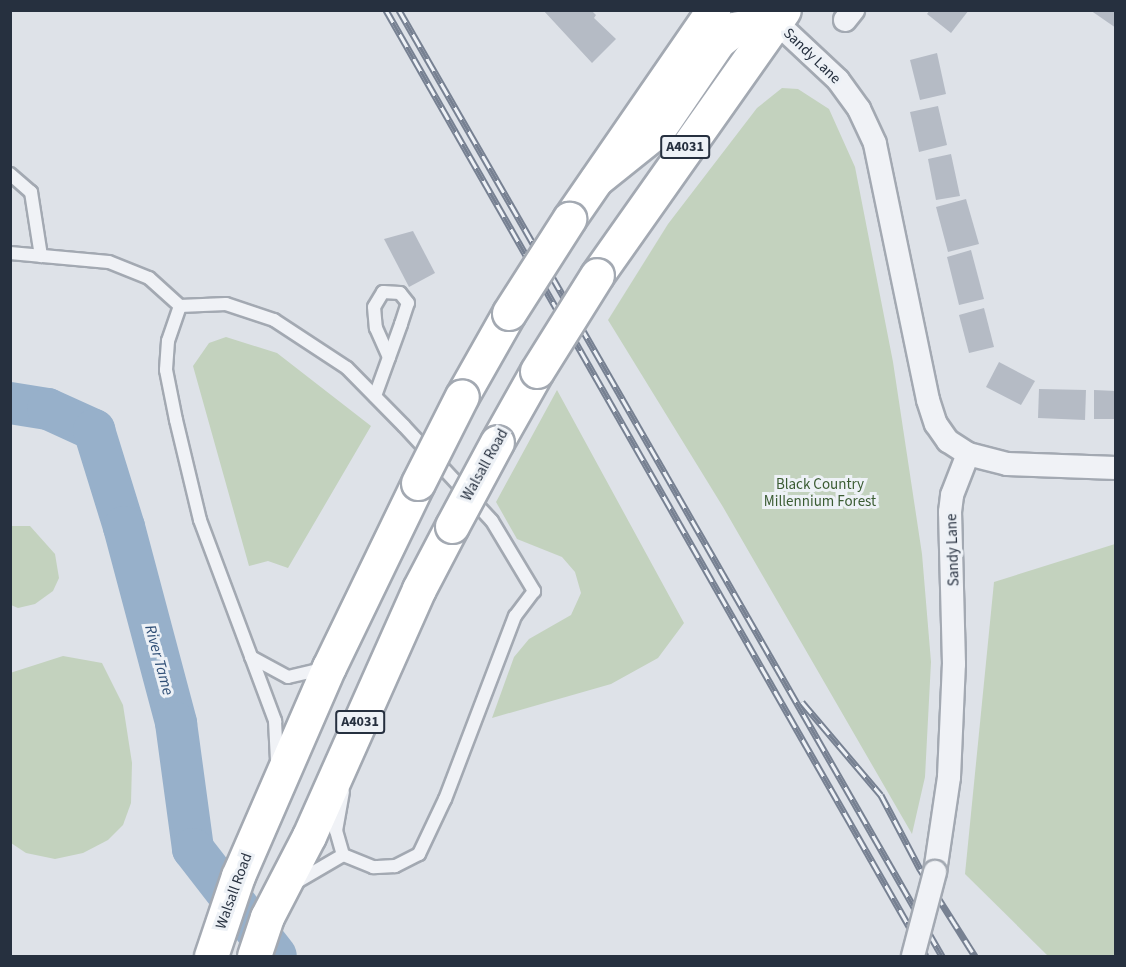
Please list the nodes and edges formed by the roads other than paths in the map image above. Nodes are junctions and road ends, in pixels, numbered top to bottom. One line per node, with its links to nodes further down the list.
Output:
1 (712, 10): 4 (main road, Walsall Road / A4031)
2 (773, 14): 4 (main road); 10 (street, Sandy Lane); 14 (main road, Walsall Road / A4031, bridge)
3 (10, 174): 6 (lane)
4 (597, 179): 13 (main road, Walsall Road / A4031, bridge)
5 (10, 253): 6 (lane)
6 (41, 256): 7 (lane)
7 (180, 306): 9 (lane); 12 (lane)
8 (389, 357): 8 (lane); 9 (lane)
9 (375, 396): 16 (lane)
10 (968, 454): 11 (street); 20 (street, Sandy Lane, bridge)
11 (1116, 468)
12 (250, 657): 13 (lane); 15 (lane)
13 (329, 667): 15 (main road, Walsall Road / A4031)
14 (355, 734): 16 (lane); 17 (main road, Walsall Road / A4031)
15 (278, 787): 18 (main road, Walsall Road / A4031)
16 (343, 855): 17 (lane)
17 (273, 905): 19 (main road, Walsall Road / A4031)
18 (211, 957)
19 (254, 957)
20 (913, 957)

